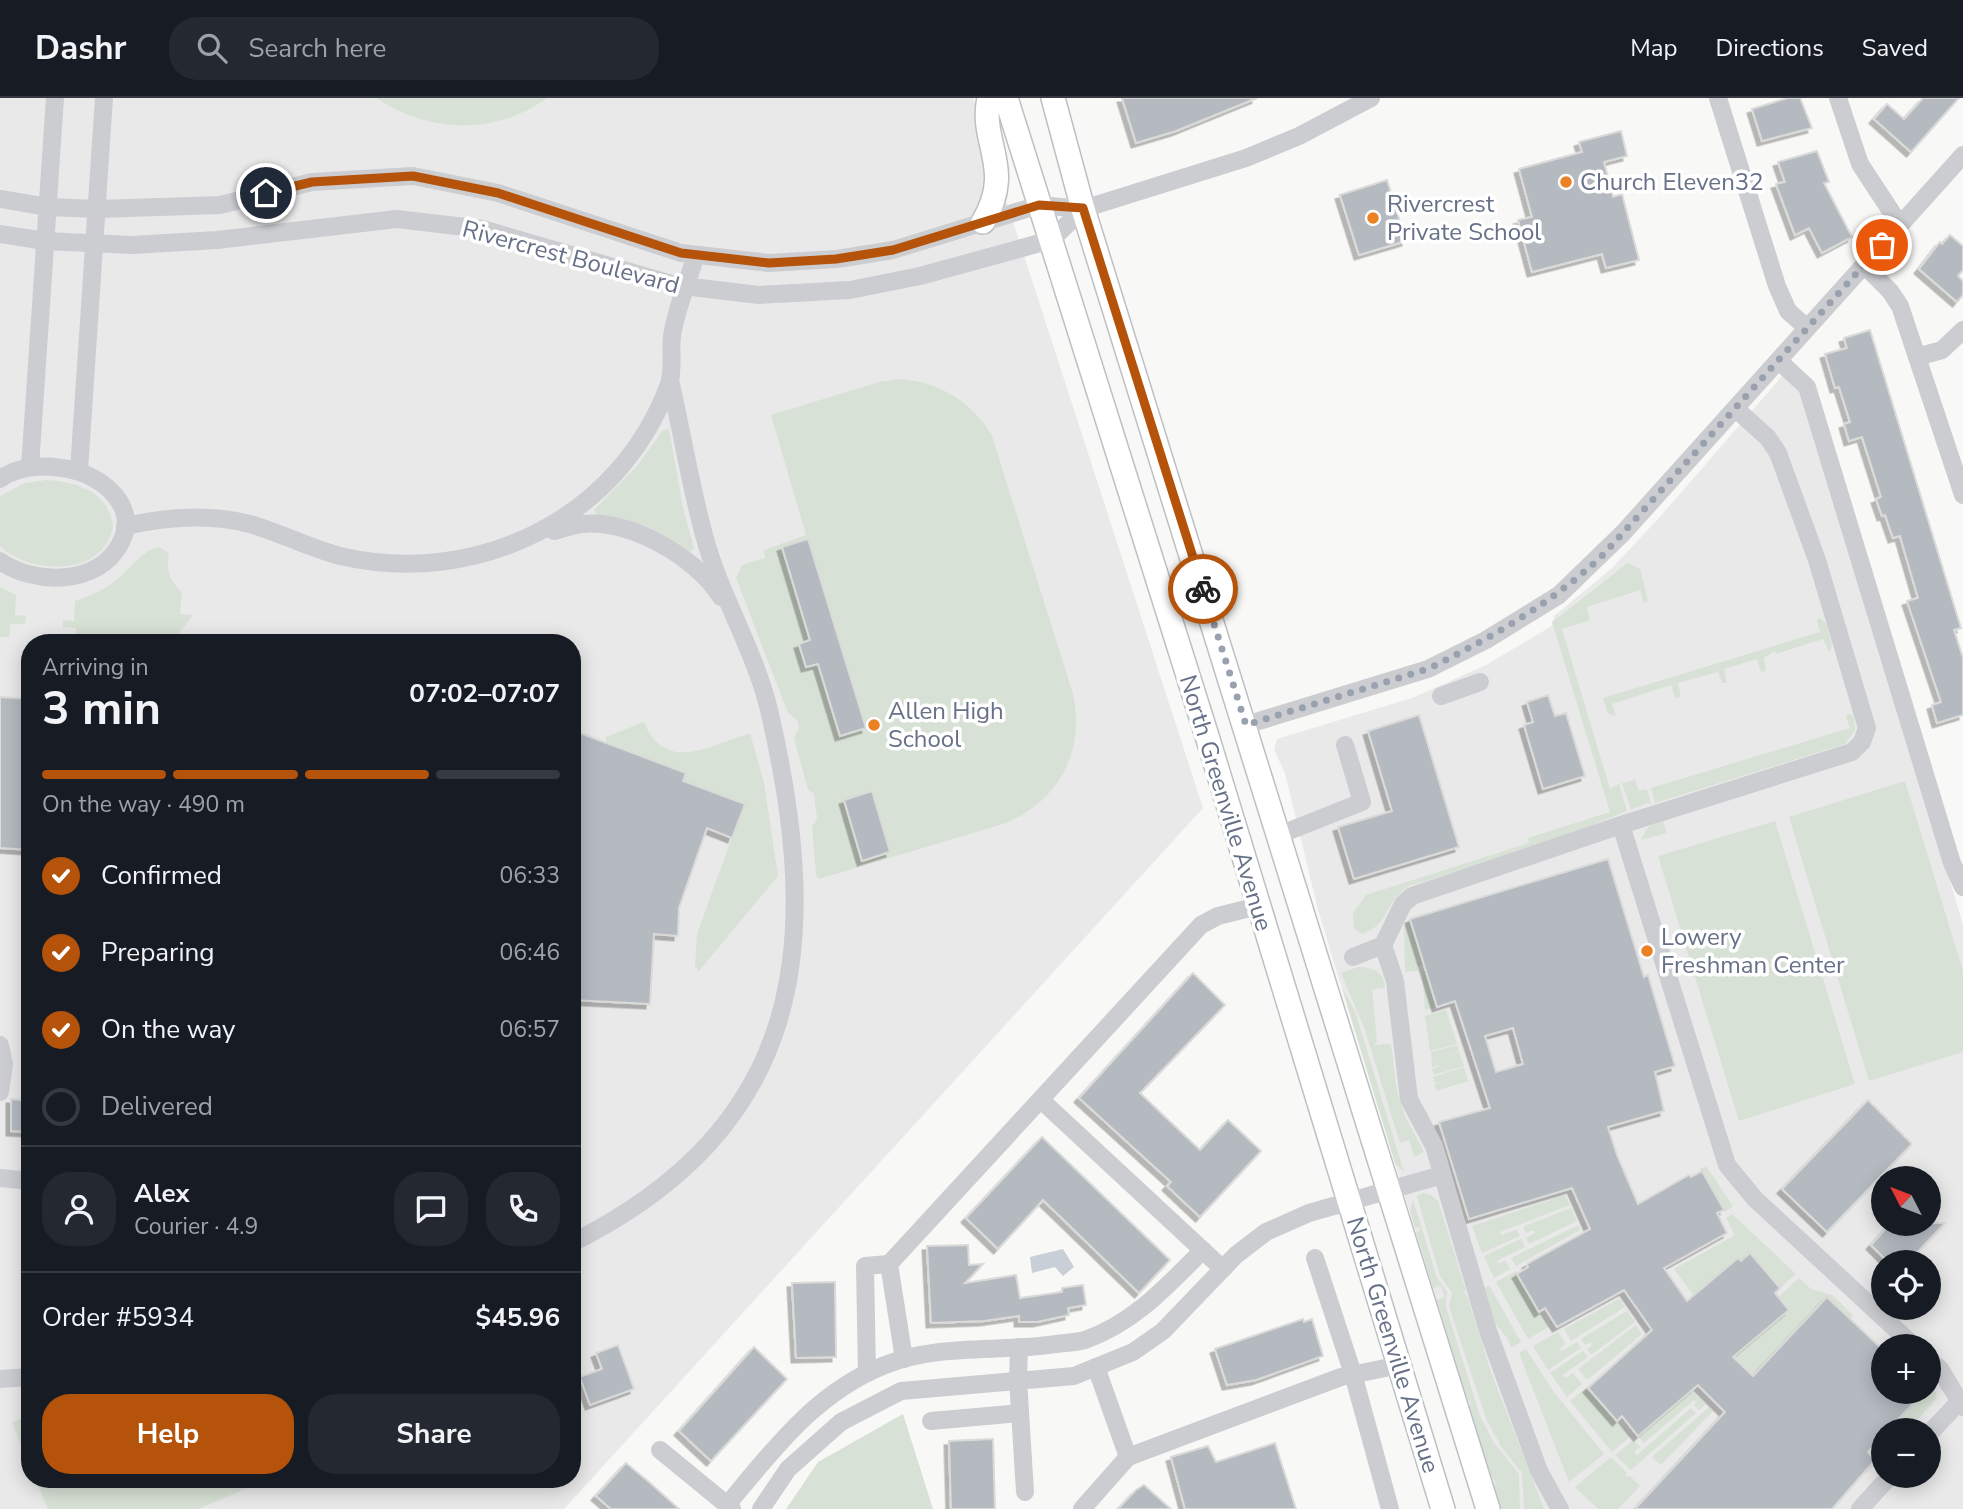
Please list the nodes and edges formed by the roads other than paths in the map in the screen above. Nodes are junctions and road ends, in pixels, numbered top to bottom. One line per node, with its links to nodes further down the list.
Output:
1 (55, 98): 12 (street)
2 (104, 98): 14 (street)
3 (989, 98): 15 (main road)
4 (1006, 98): 11 (main road, North Greenville Avenue)
5 (1053, 98): 13 (main road, North Greenville Avenue)
6 (1718, 98): 24 (street)
7 (1838, 98): 16 (street)
8 (1362, 101): 13 (street, Rivercrest Boulevard)
9 (1963, 155): 16 (street)
10 (0, 199): 12 (street, Rivercrest Boulevard)
11 (1039, 205): 13 (street, Rivercrest Boulevard); 15 (street, Rivercrest Boulevard); 18 (main road, North Greenville Avenue)
12 (48, 207): 14 (street, Rivercrest Boulevard); 19 (street)
13 (1083, 208): 18 (street, Rivercrest Boulevard); 41 (main road, North Greenville Avenue)
14 (98, 209): 20 (street); 21 (street, Rivercrest Boulevard)
15 (983, 222): 21 (street, Rivercrest Boulevard)
16 (1900, 225): 22 (street)
17 (0, 234): 19 (street, Rivercrest Boulevard)
18 (1051, 240): 23 (street, Rivercrest Boulevard); 42 (main road, North Greenville Avenue)
19 (45, 241): 20 (street, Rivercrest Boulevard); 31 (street)
20 (96, 243): 23 (street, Rivercrest Boulevard); 32 (street)
21 (696, 255): 23 (street)
22 (1864, 265): 24 (street); 26 (street)
23 (686, 287): 28 (street)
24 (1807, 328): 27 (street)
25 (1963, 330): 26 (street)
26 (1917, 357): 30 (street)
27 (1779, 361): 29 (street); 46 (street)
28 (670, 380): 36 (street); 38 (street)
29 (1736, 409): 41 (street); 44 (street)
30 (1958, 459): 34 (street)
31 (30, 467): 32 (street); 33 (street)
32 (79, 470): 35 (street)
33 (0, 478)
34 (1963, 495)
35 (125, 526): 36 (street); 37 (street)
36 (534, 536): 38 (street)
37 (0, 561)
38 (739, 628): 58 (street)
39 (1480, 682): 40 (street)
40 (1441, 696)
41 (1246, 725): 42 (main road); 45 (main road, North Greenville Avenue)
42 (1207, 736): 47 (main road, North Greenville Avenue)
43 (1345, 745): 45 (street)
44 (1621, 825): 48 (street); 63 (street)
45 (1279, 835): 56 (main road, North Greenville Avenue)
46 (1963, 887)
47 (1258, 906): 52 (street); 57 (main road, North Greenville Avenue)
48 (1383, 946): 49 (street); 53 (street)
49 (1353, 957)
50 (0, 1045): 51 (street)
51 (0, 1092)
52 (1041, 1100): 59 (street); 61 (street)
53 (1442, 1175): 56 (street); 88 (street)
54 (0, 1178): 55 (street)
55 (21, 1180)
56 (1388, 1190): 57 (street); 87 (main road, North Greenville Avenue)
57 (1349, 1201): 62 (street); 66 (main road, North Greenville Avenue)
58 (581, 1238)
59 (1203, 1250): 62 (street); 64 (street)
60 (1315, 1258): 70 (street)
61 (889, 1265): 65 (street); 69 (street)
62 (1223, 1269): 67 (street)
63 (1901, 1334)
64 (1019, 1347): 65 (street); 73 (street)
65 (904, 1359): 69 (street)
66 (1400, 1365): 70 (street); 86 (main road, North Greenville Avenue)
67 (1096, 1367): 73 (street); 79 (street)
68 (1941, 1371): 74 (street)
69 (867, 1373): 82 (street)
70 (1353, 1374): 79 (street); 85 (street)
71 (21, 1378): 72 (street)
72 (0, 1379)
73 (1018, 1379): 75 (street); 83 (street)
74 (1961, 1405): 77 (street)
75 (1020, 1413): 76 (street); 81 (street)
76 (931, 1421)
77 (1941, 1423)
78 (660, 1450): 82 (street)
79 (1129, 1457): 84 (street)
80 (1879, 1488): 89 (street)
81 (1025, 1492)
82 (729, 1507)
83 (761, 1509)
84 (1082, 1509)
85 (1390, 1509)
86 (1443, 1509)
87 (1488, 1509)
88 (1560, 1509)
89 (1860, 1509)

